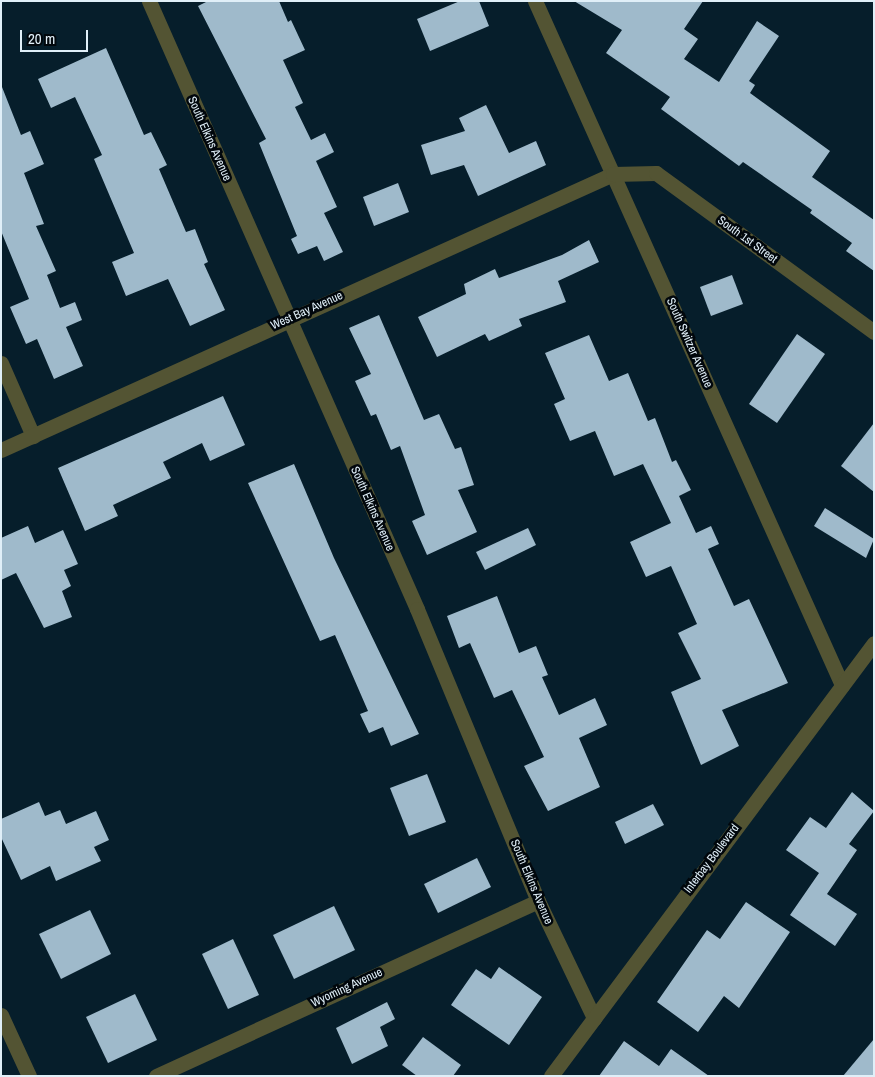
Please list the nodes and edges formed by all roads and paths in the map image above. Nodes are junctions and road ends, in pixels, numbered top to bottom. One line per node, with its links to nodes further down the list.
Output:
1 (149, 1): 4 (street, South Elkins Avenue)
2 (536, 1): 3 (street, South Switzer Avenue)
3 (613, 174): 4 (street, West Bay Avenue); 5 (street, South 1st Street); 10 (street, South Switzer Avenue)
4 (287, 319): 7 (street, West Bay Avenue); 11 (street, South Elkins Avenue)
5 (874, 332)
6 (1, 363): 7 (street)
7 (33, 436): 8 (street, West Bay Avenue)
8 (1, 450)
9 (874, 643): 10 (street, Interbay Boulevard)
10 (842, 685): 13 (street, Interbay Boulevard)
11 (538, 901): 13 (street, South Elkins Avenue); 15 (street, Wyoming Avenue)
12 (1, 1015): 14 (street)
13 (594, 1018): 16 (street, Interbay Boulevard)
14 (29, 1076)
15 (156, 1076)
16 (551, 1076)

